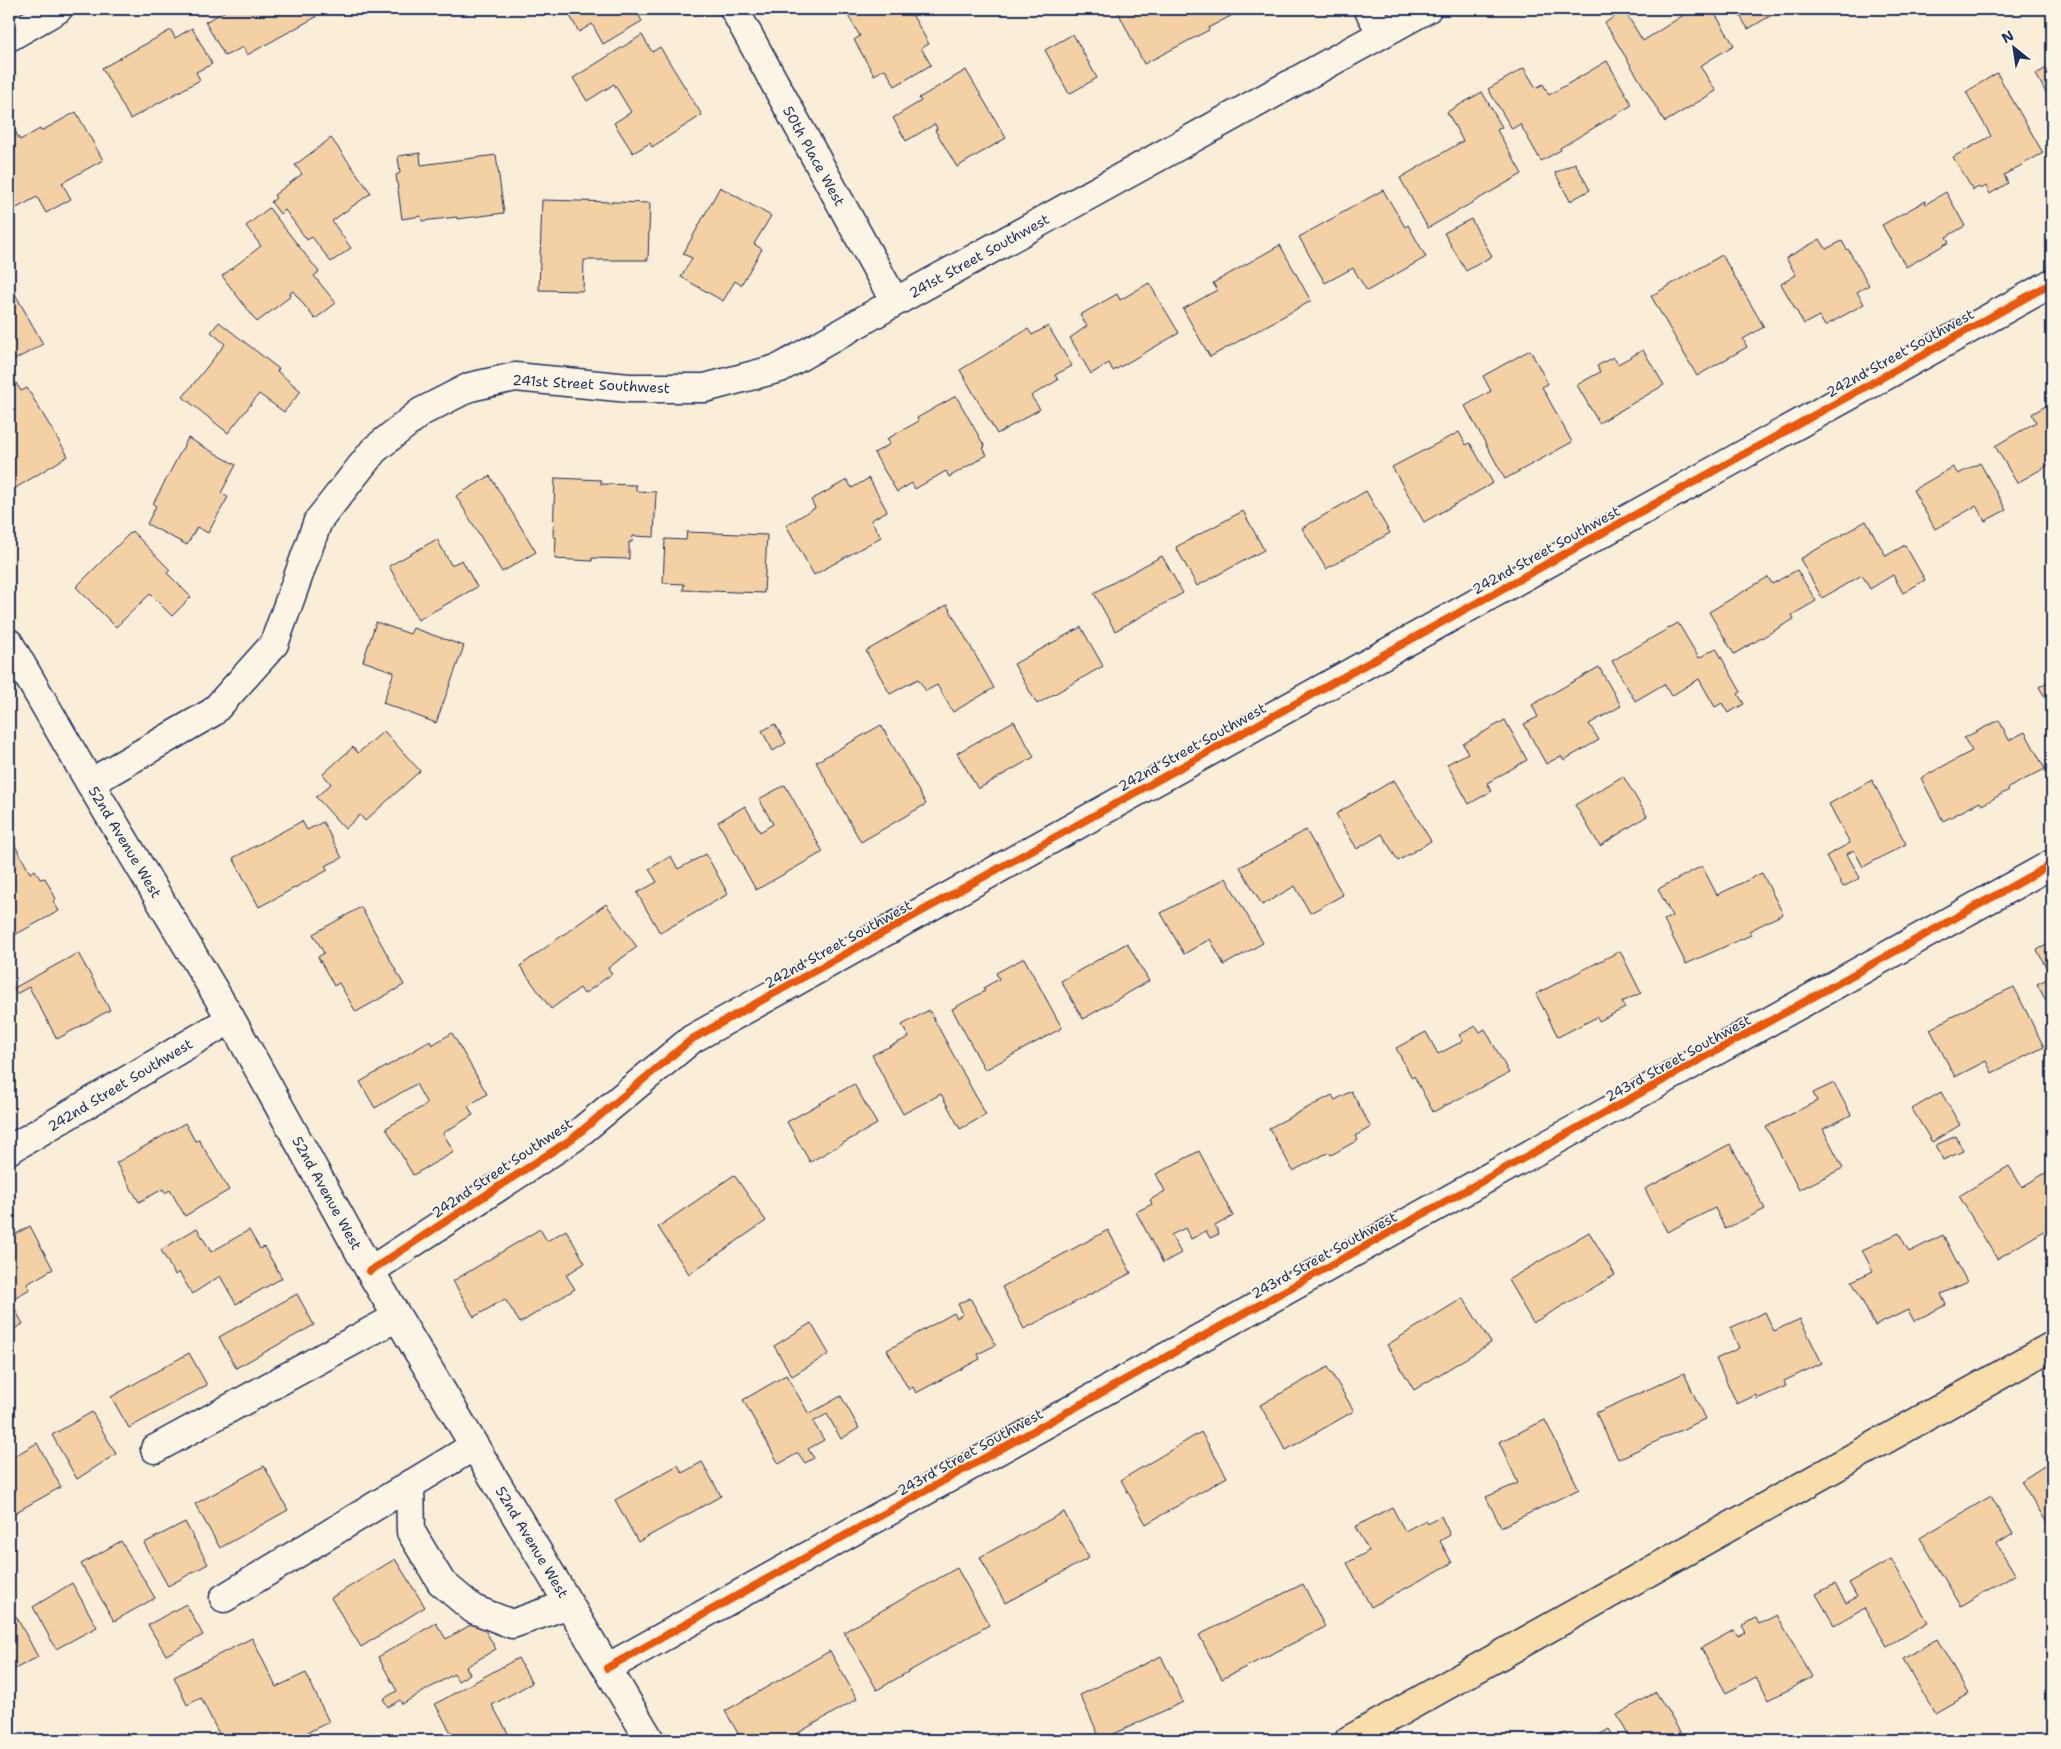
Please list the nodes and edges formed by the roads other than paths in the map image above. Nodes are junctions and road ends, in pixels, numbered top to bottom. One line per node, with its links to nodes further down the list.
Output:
1 (58, 9): 6 (street)
2 (734, 9): 8 (street, 50th Place West)
3 (1368, 9): 5 (street)
4 (1427, 9): 5 (street, 241st Street Southwest)
5 (1382, 33): 8 (street, 241st Street Southwest)
6 (9, 37)
7 (2052, 283): 14 (street, 242nd Street Southwest)
8 (895, 302): 10 (street, 241st Street Southwest)
9 (9, 643): 10 (street, 52nd Avenue West)
10 (90, 783): 12 (street, 52nd Avenue West)
11 (2052, 864): 22 (street, 243rd Street Southwest)
12 (231, 1019): 13 (street, 242nd Street Southwest); 14 (street, 52nd Avenue West)
13 (9, 1150)
14 (370, 1270): 15 (street, 52nd Avenue West)
15 (397, 1317): 17 (street, 52nd Avenue West); 18 (street)
16 (2052, 1346): 24 (main road)
17 (474, 1446): 19 (street); 21 (street, 52nd Avenue West)
18 (155, 1449)
19 (410, 1484): 20 (street); 21 (street)
20 (224, 1598)
21 (570, 1604): 22 (street, 52nd Avenue West)
22 (607, 1668): 23 (street, 52nd Avenue West)
23 (650, 1740)
24 (1349, 1740)

